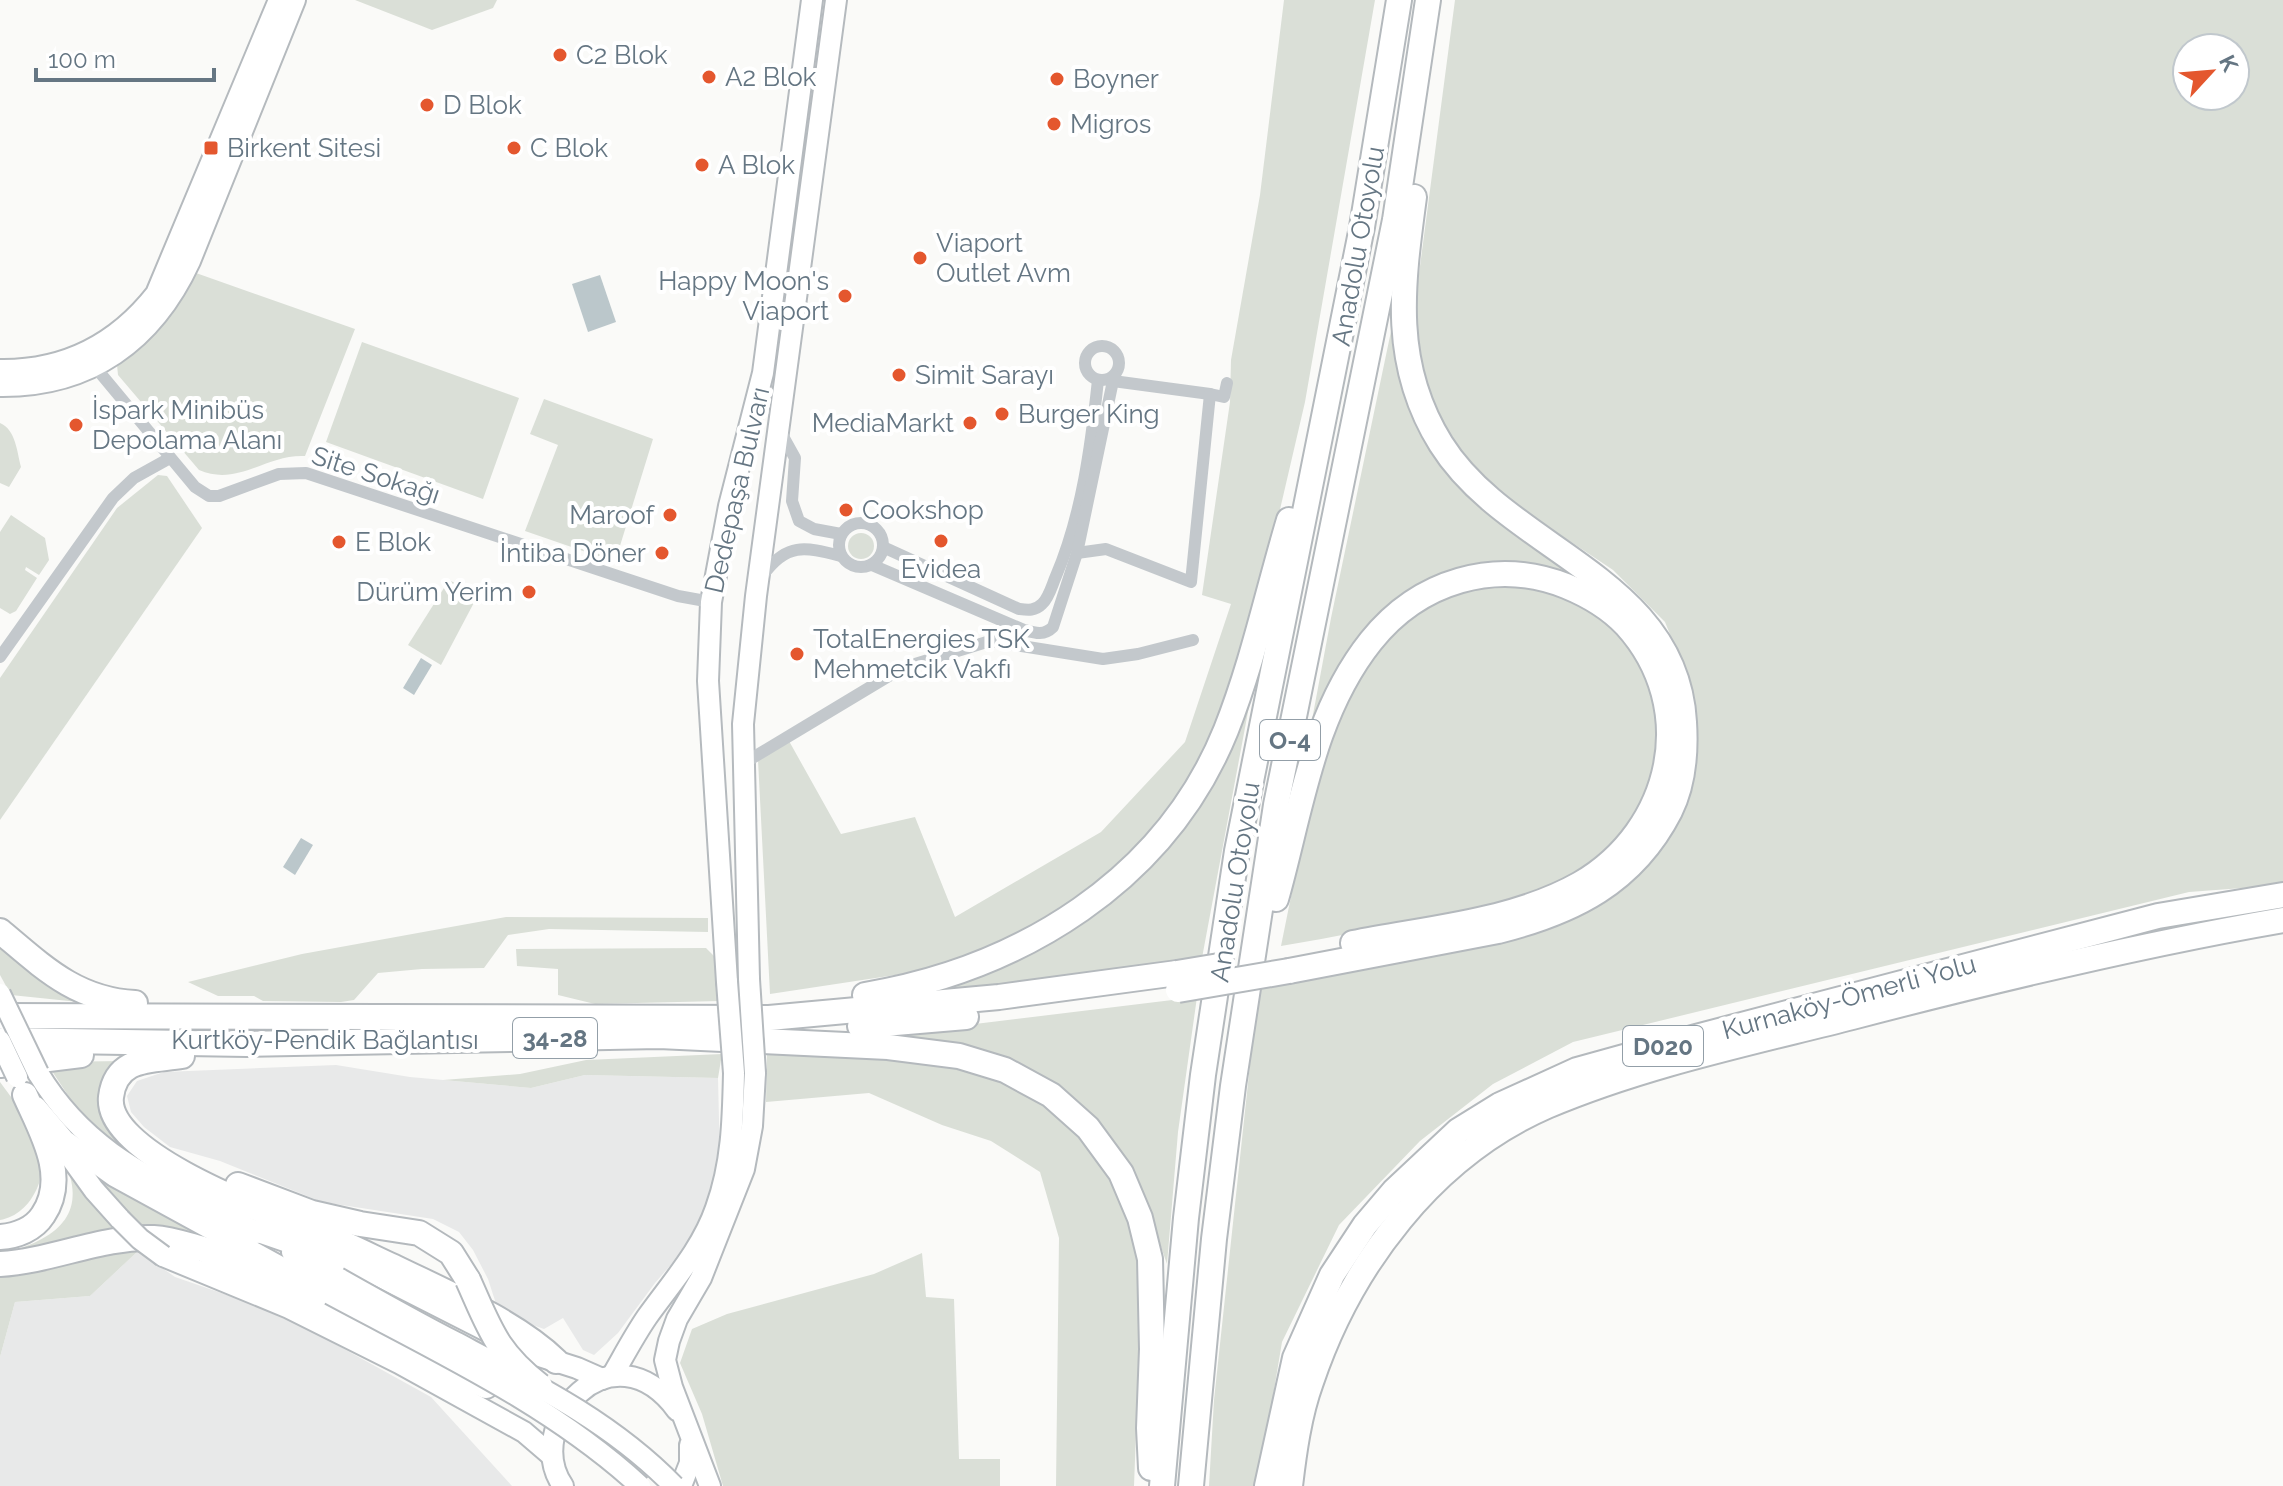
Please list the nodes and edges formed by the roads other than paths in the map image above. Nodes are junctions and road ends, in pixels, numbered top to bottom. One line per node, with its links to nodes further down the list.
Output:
1 (279, 0): 7 (main road)
2 (295, 0): 7 (main road)
3 (812, 0): 18 (main road, Dedepaşa Bulvarı)
4 (836, 0): 15 (main road, Dedepaşa Bulvarı)
5 (1399, 0): 16 (highway, Anadolu Otoyolu / O-4)
6 (1431, 0): 38 (highway); 40 (highway, Anadolu Otoyolu / O-4)
7 (197, 221): 8 (main road)
8 (89, 360): 9 (main road); 13 (main road); 17 (street, Site Sokağı)
9 (0, 370)
10 (1113, 379): 11 (street); 11 (street); 14 (street); 22 (street)
11 (1098, 380): 27 (street)
12 (1227, 383): 14 (street)
13 (0, 386)
14 (1210, 394): 22 (street)
15 (779, 429): 19 (main road, Dedepaşa Bulvarı); 20 (street)
16 (1321, 439): 43 (highway); 66 (highway, Anadolu Otoyolu / O-4)
17 (170, 458): 26 (street, Site Sokağı); 31 (street)
18 (734, 487): 19 (main road); 26 (main road, Dedepaşa Bulvarı)
19 (772, 487): 25 (main road, Dedepaşa Bulvarı)
20 (841, 534): 21 (street); 23 (street)
21 (883, 547): 24 (street); 27 (street)
22 (1077, 553): 28 (street)
23 (841, 556): 24 (street); 25 (street)
24 (872, 565): 29 (street)
25 (758, 581): 33 (main road, Dedepaşa Bulvarı)
26 (711, 602): 32 (main road, Dedepaşa Bulvarı)
27 (1037, 608): 28 (street); 29 (street)
28 (1056, 617): 29 (street)
29 (1037, 633)
30 (1193, 640): 34 (street)
31 (0, 657)
32 (709, 714): 33 (main road); 47 (main road, Dedepaşa Bulvarı, bridge)
33 (743, 724): 34 (main road, Dedepaşa Bulvarı)
34 (744, 763): 47 (main road, Dedepaşa Bulvarı, bridge)
35 (2283, 895): 68 (highway, Kurnaköy-Ömerli Yolu / D020)
36 (2283, 920): 69 (highway, Kurnaköy-Ömerli Yolu / D020)
37 (5, 934): 42 (highway)
38 (1289, 963): 40 (highway); 43 (highway, bridge)
39 (0, 994): 50 (main road, bridge)
40 (1246, 1010): 67 (highway, Anadolu Otoyolu / O-4)
41 (0, 1016): 42 (highway, Kurtköy-Pendik Bağlantısı / 34-28)
42 (229, 1017): 43 (highway, Kurtköy-Pendik Bağlantısı / 34-28)
43 (695, 1028): 46 (highway, Kurtköy-Pendik Bağlantısı / 34-28); 65 (highway)
44 (0, 1040): 45 (highway, Kurtköy-Pendik Bağlantısı / 34-28); 48 (main road, bridge)
45 (176, 1042): 46 (highway, Kurtköy-Pendik Bağlantısı / 34-28); 48 (highway)
46 (247, 1044): 49 (highway)
47 (744, 1073): 55 (main road); 57 (main road)
48 (14, 1079): 51 (highway); 53 (main road); 59 (main road, bridge)
49 (111, 1105): 54 (highway); 56 (highway, bridge)
50 (247, 1228): 53 (main road); 54 (main road)
51 (0, 1237)
52 (0, 1264): 53 (highway)
53 (330, 1293): 56 (main road, bridge); 56 (highway, bridge)
54 (556, 1361): 55 (main road)
55 (607, 1378): 57 (main road); 59 (main road)
56 (538, 1398): 61 (main road, bridge); 62 (main road, bridge)
57 (684, 1420): 58 (main road)
58 (691, 1441): 63 (main road); 64 (main road)
59 (552, 1456): 60 (main road)
60 (560, 1484)
61 (640, 1486)
62 (674, 1486)
63 (681, 1486)
64 (710, 1486)
65 (1152, 1486)
66 (1162, 1486)
67 (1191, 1486)
68 (1267, 1486)
69 (1290, 1486)

